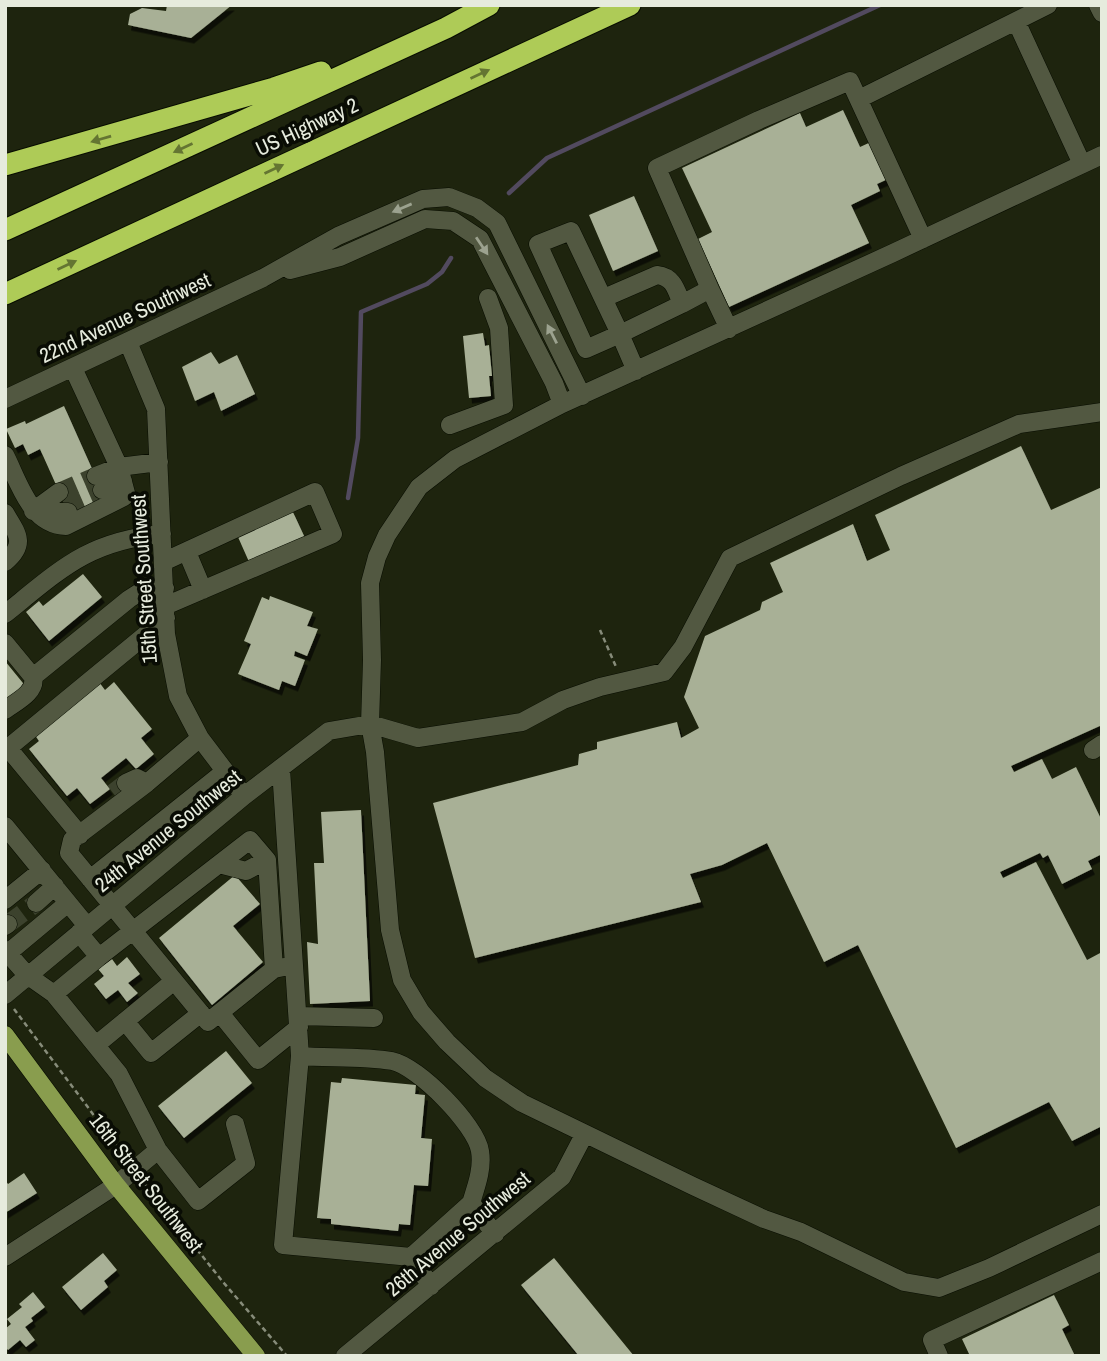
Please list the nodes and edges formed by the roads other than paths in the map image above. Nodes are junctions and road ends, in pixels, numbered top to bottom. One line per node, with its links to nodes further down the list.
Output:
1 (489, 5): 7 (highway, US Highway 2)
2 (630, 5): 16 (highway, US Highway 2, one-way to 2)
3 (1048, 5): 6 (street)
4 (1098, 5): 5 (street)
5 (1102, 13)
6 (1016, 21): 8 (street); 10 (street)
7 (446, 28): 11 (highway, one-way to 11); 12 (highway, US Highway 2, one-way to 12)
8 (859, 99): 13 (street); 15 (street)
9 (1102, 155): 10 (street)
10 (1082, 164): 13 (street)
11 (5, 165)
12 (5, 230)
13 (923, 239): 20 (street)
14 (263, 278): 22 (street, 22nd Avenue Southwest); 25 (street, 22nd Avenue Southwest, one-way to 14); 27 (street, 22nd Avenue Southwest, one-way to 27)
15 (710, 289): 19 (street); 20 (street)
16 (5, 294)
17 (488, 298): 29 (street)
18 (604, 298): 19 (street); 21 (street); 21 (street)
19 (681, 304): 21 (street)
20 (729, 329): 24 (street)
21 (620, 334): 24 (street)
22 (128, 342): 23 (street, 22nd Avenue Southwest); 31 (street, 15th Street Southwest)
23 (73, 368): 26 (street, 22nd Avenue Southwest); 32 (street)
24 (636, 371): 25 (street)
25 (582, 396): 27 (street)
26 (5, 399)
27 (562, 404): 47 (street)
28 (1102, 412): 47 (street)
29 (450, 425)
30 (5, 455): 35 (street)
31 (159, 463): 32 (street); 37 (street, 15th Street Southwest)
32 (122, 478): 33 (street); 35 (street)
33 (100, 486)
34 (64, 502): 35 (street)
35 (33, 511)
36 (5, 513): 39 (street)
37 (163, 534): 40 (street, 15th Street Southwest); 43 (street)
38 (187, 552): 40 (street); 41 (street); 41 (street)
39 (5, 562)
40 (163, 562): 42 (street, 15th Street Southwest)
41 (203, 590): 42 (street)
42 (165, 604): 45 (street); 48 (street, 15th Street Southwest); 54 (street)
43 (5, 614)
44 (5, 643): 45 (street)
45 (33, 677): 46 (street)
46 (5, 710)
47 (370, 724): 49 (street, 24th Avenue Southwest); 84 (street)
48 (200, 738): 50 (street, 15th Street Southwest); 51 (street)
49 (281, 769): 53 (street, 24th Avenue Southwest); 69 (street)
50 (224, 772): 53 (street, 15th Street Southwest); 59 (street)
51 (147, 783): 52 (street); 52 (street)
52 (117, 796): 54 (street)
53 (244, 796): 64 (street, 24th Avenue Southwest)
54 (80, 835): 59 (street)
55 (8, 836): 58 (street)
56 (267, 860): 57 (street); 57 (street); 70 (street)
57 (219, 864): 66 (street)
58 (42, 870): 60 (street); 61 (street)
59 (90, 879): 64 (street)
60 (55, 886): 62 (street); 63 (street)
61 (5, 900)
62 (36, 903)
63 (68, 903): 65 (street); 67 (street)
64 (111, 906): 65 (street, 24th Avenue Southwest); 66 (street)
65 (83, 930): 68 (street); 71 (street, 24th Avenue Southwest)
66 (132, 931): 68 (street); 72 (street)
67 (7, 952): 71 (street)
68 (99, 957): 73 (street)
69 (295, 965): 70 (street); 79 (street)
70 (274, 969): 76 (street)
71 (27, 975): 73 (street); 74 (street, 24th Avenue Southwest)
72 (174, 981): 75 (street); 78 (street)
73 (54, 994): 81 (street)
74 (5, 995)
75 (201, 1013): 76 (street); 78 (street)
76 (219, 1013): 79 (street)
77 (374, 1018): 79 (street)
78 (125, 1021): 81 (street)
79 (299, 1021): 82 (street)
80 (5, 1035): 86 (main road, 16th Street Southwest)
81 (96, 1045): 85 (street)
82 (300, 1056): 87 (street); 91 (street)
83 (235, 1124): 85 (street)
84 (584, 1135): 88 (street); 89 (street, 26th Avenue Southwest)
85 (158, 1150): 86 (street)
86 (116, 1185): 90 (street); 94 (main road, 16th Street Southwest)
87 (471, 1203): 89 (street); 91 (street)
88 (1102, 1214)
89 (495, 1234): 93 (street, 26th Avenue Southwest)
90 (5, 1256)
91 (411, 1257): 93 (street)
92 (1102, 1261): 96 (street)
93 (431, 1286): 95 (street, 26th Avenue Southwest)
94 (256, 1356)
95 (345, 1356)
96 (939, 1356)

